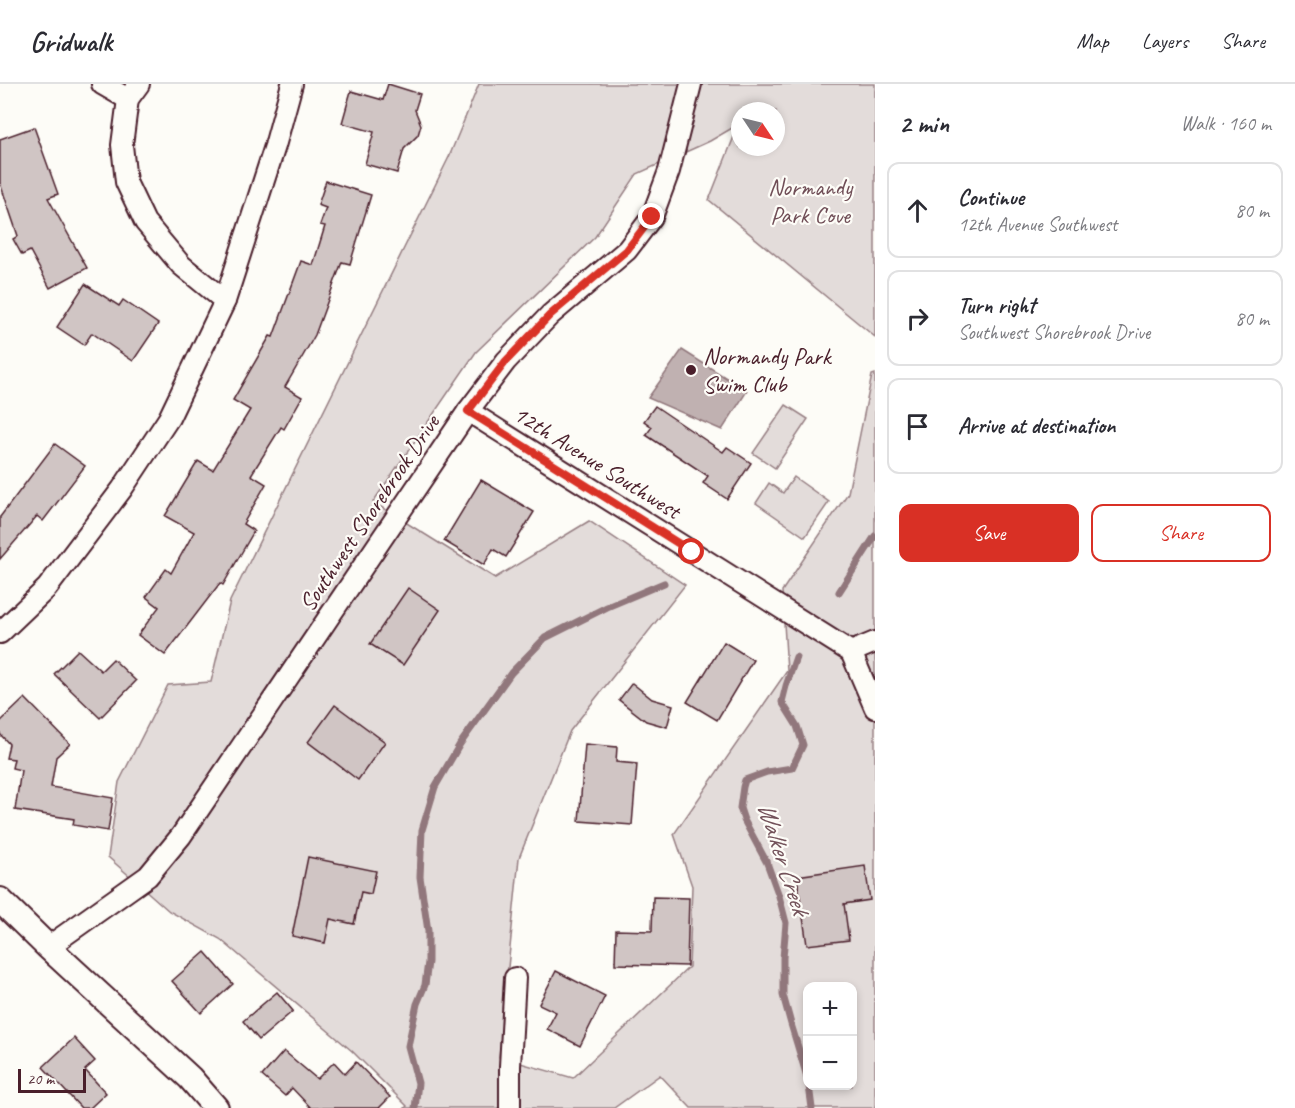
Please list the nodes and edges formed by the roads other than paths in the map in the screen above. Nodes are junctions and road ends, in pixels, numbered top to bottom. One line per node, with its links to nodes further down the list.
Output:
1 (102, 84): 4 (street)
2 (292, 84): 5 (street)
3 (691, 84): 6 (street, Southwest Shorebrook Drive)
4 (133, 91): 5 (street)
5 (225, 301): 7 (street)
6 (468, 411): 9 (street, 12th Avenue Southwest); 12 (street, Southwest Shorebrook Drive)
7 (0, 633)
8 (875, 642): 9 (street)
9 (851, 652): 10 (street)
10 (875, 708)
11 (0, 900): 12 (street)
12 (48, 947): 14 (street)
13 (515, 978): 15 (street)
14 (216, 1108)
15 (510, 1108)

